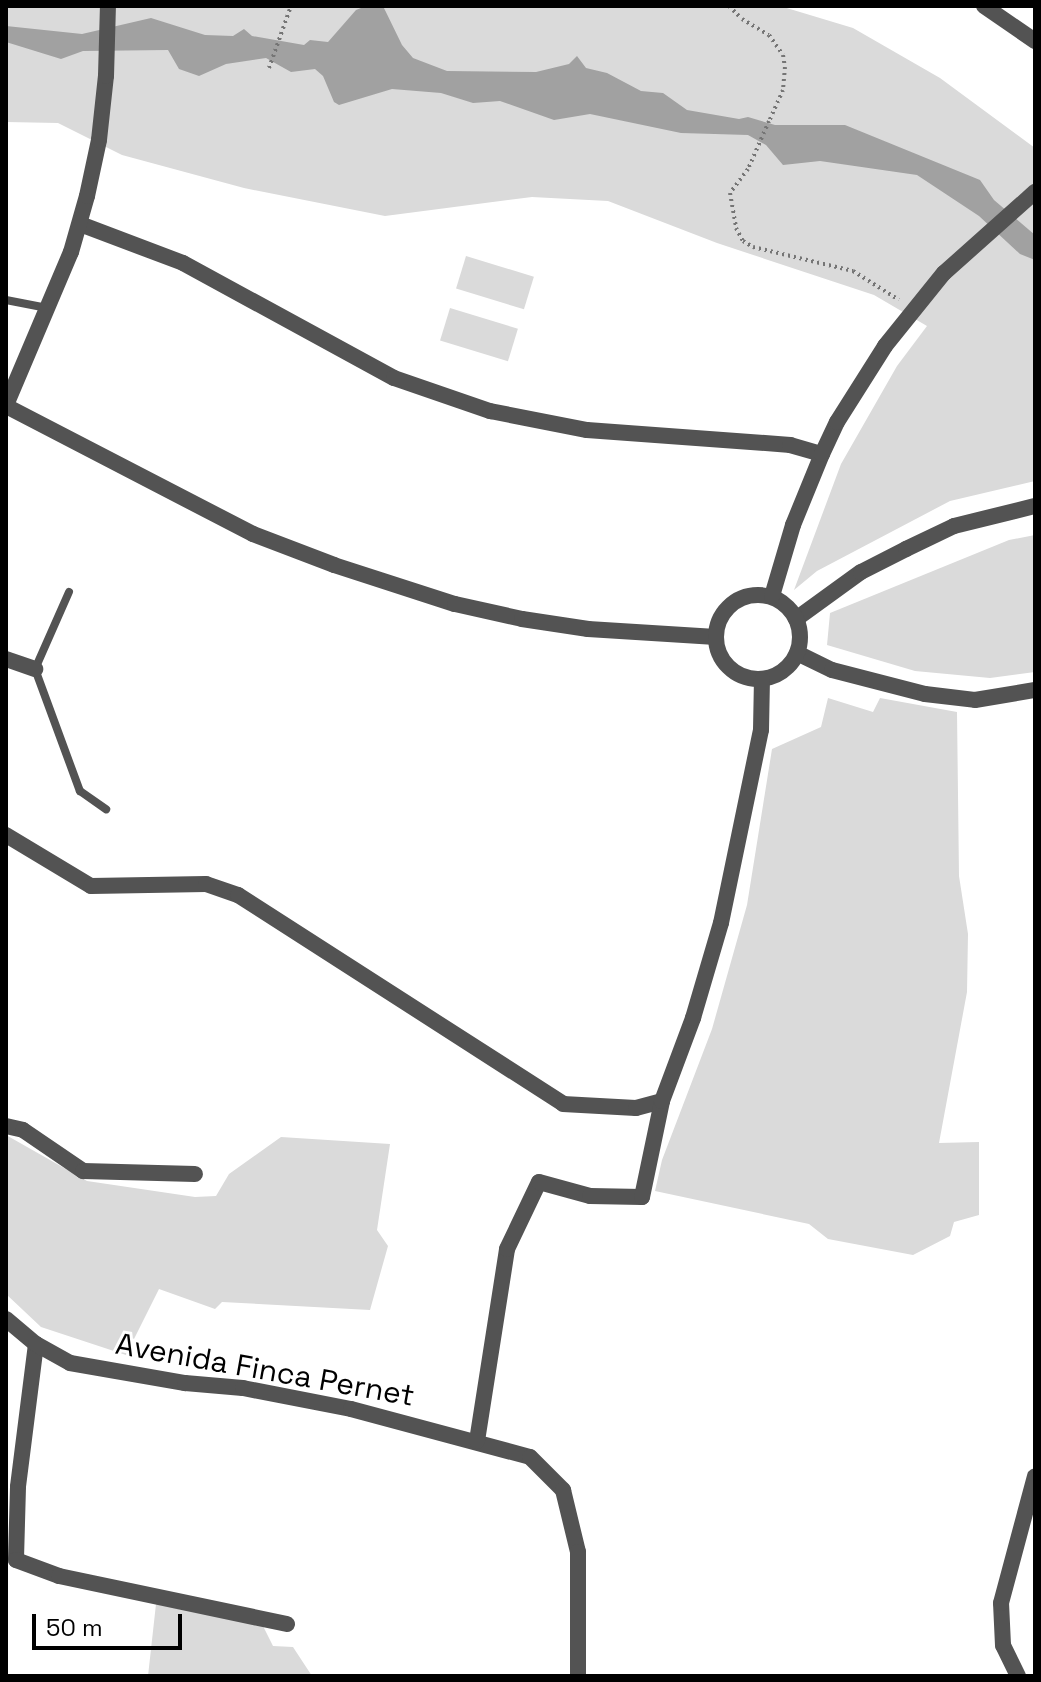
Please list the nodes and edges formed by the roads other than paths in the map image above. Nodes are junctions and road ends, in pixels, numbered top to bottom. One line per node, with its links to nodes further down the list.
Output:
1 (108, 6): 5 (street)
2 (984, 6): 3 (street)
3 (1035, 41)
4 (1035, 192): 9 (street)
5 (80, 224): 7 (street); 9 (street)
6 (6, 300): 7 (lane)
7 (48, 308): 8 (street)
8 (6, 406): 14 (street)
9 (822, 454): 12 (street)
10 (1035, 506): 13 (street)
11 (69, 592): 17 (lane)
12 (772, 596): 13 (street); 14 (street)
13 (796, 619): 15 (street)
14 (716, 637): 18 (street)
15 (797, 653): 18 (street); 19 (street)
16 (6, 659): 17 (street)
17 (35, 669): 20 (lane)
18 (762, 680): 22 (street)
19 (1035, 690)
20 (106, 809)
21 (6, 835): 22 (street)
22 (662, 1101): 27 (street)
23 (6, 1126): 24 (street)
24 (195, 1174)
25 (6, 1319): 26 (street, Avenida Finca Pernet)
26 (36, 1344): 27 (street, Avenida Finca Pernet); 29 (street)
27 (477, 1441): 30 (street, Avenida Finca Pernet)
28 (1035, 1476): 31 (street)
29 (287, 1624)
30 (578, 1676)
31 (1018, 1676)

